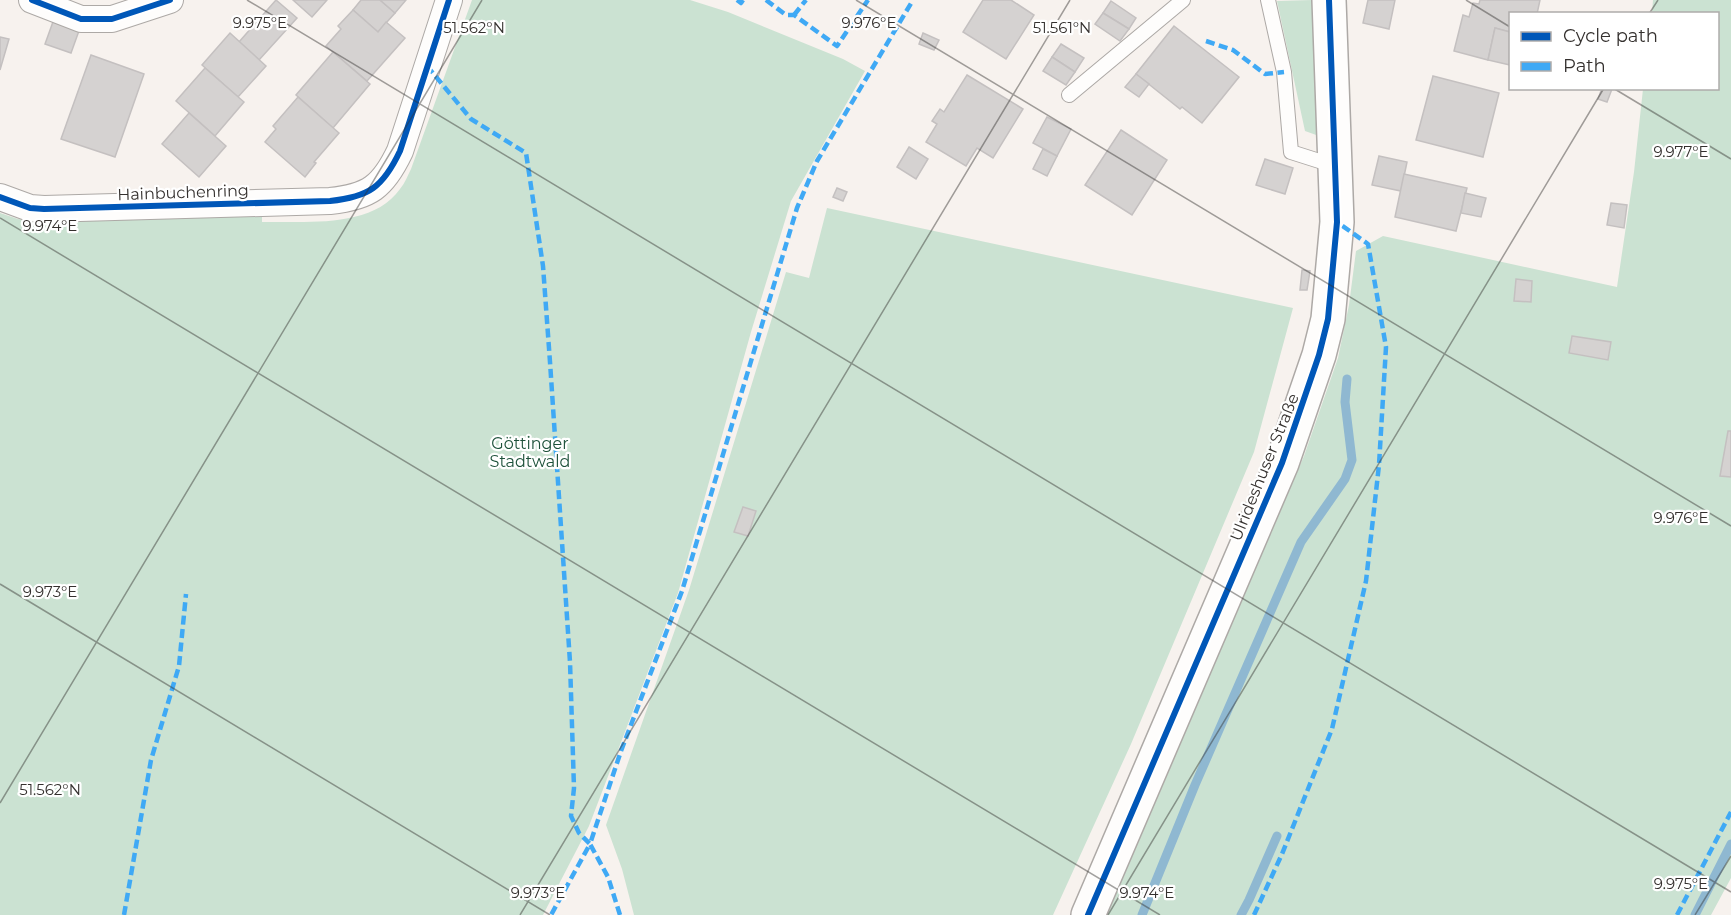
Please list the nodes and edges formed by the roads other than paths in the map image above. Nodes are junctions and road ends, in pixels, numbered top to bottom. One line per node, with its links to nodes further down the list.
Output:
1 (32, 0): 2 (street)
2 (170, 0)
3 (449, 0): 9 (street, Hainbuchenring)
4 (1183, 0): 7 (lane)
5 (1268, 0): 8 (lane)
6 (1329, 0): 8 (street, Ulrideshuser Straße)
7 (1069, 95)
8 (1336, 166): 10 (street, Ulrideshuser Straße)
9 (0, 197)
10 (1088, 915)

